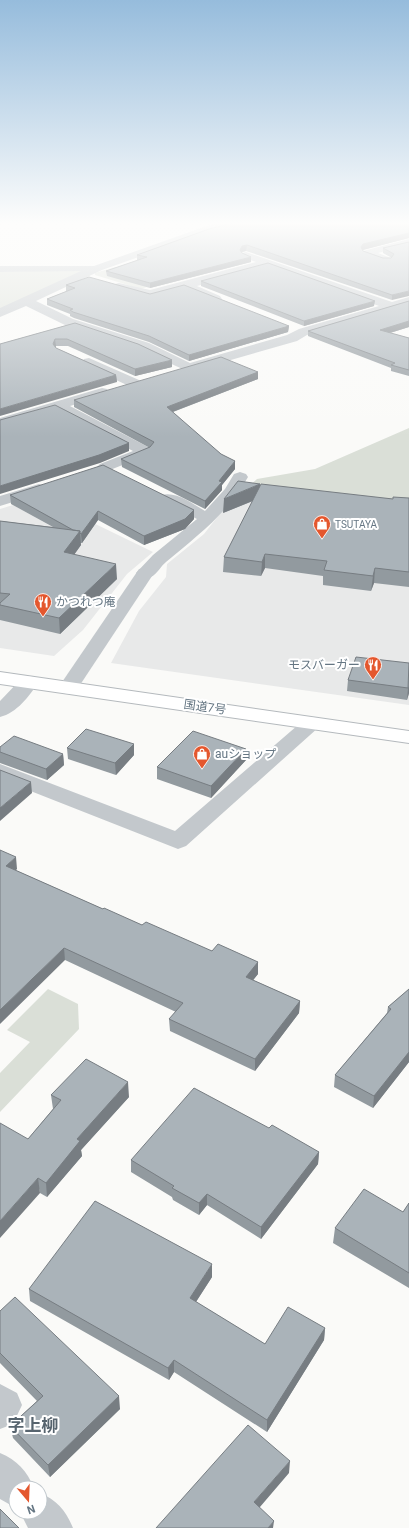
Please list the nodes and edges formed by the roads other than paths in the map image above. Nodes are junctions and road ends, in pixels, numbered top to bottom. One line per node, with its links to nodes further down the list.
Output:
1 (41, 294): 4 (street)
2 (207, 294): 6 (street)
3 (358, 294): 7 (street)
4 (26, 301): 8 (street); 12 (street)
5 (409, 301): 7 (street)
6 (224, 302)
7 (391, 306): 10 (street)
8 (0, 313)
9 (288, 326): 10 (street)
10 (302, 332): 12 (street)
11 (76, 357): 15 (street)
12 (189, 368): 13 (street)
13 (168, 374)
14 (147, 379): 15 (street)
15 (134, 382): 16 (street)
16 (58, 406): 17 (street); 18 (street)
17 (0, 423)
18 (125, 477)
19 (240, 477): 23 (street)
20 (52, 484): 22 (street)
21 (151, 490): 23 (street)
22 (0, 501)
23 (208, 518): 26 (street)
24 (0, 678): 25 (highway, 国道7号)
25 (29, 682): 26 (highway, 国道7号); 27 (street)
26 (68, 688): 28 (highway, 国道7号)
27 (0, 711)
28 (312, 723): 29 (highway, 国道7号); 30 (street)
29 (409, 737)
30 (0, 771)
31 (0, 1402): 32 (street)
32 (0, 1411)
33 (0, 1472): 34 (street)
34 (8, 1480)
35 (46, 1520): 36 (street)
36 (54, 1528)

